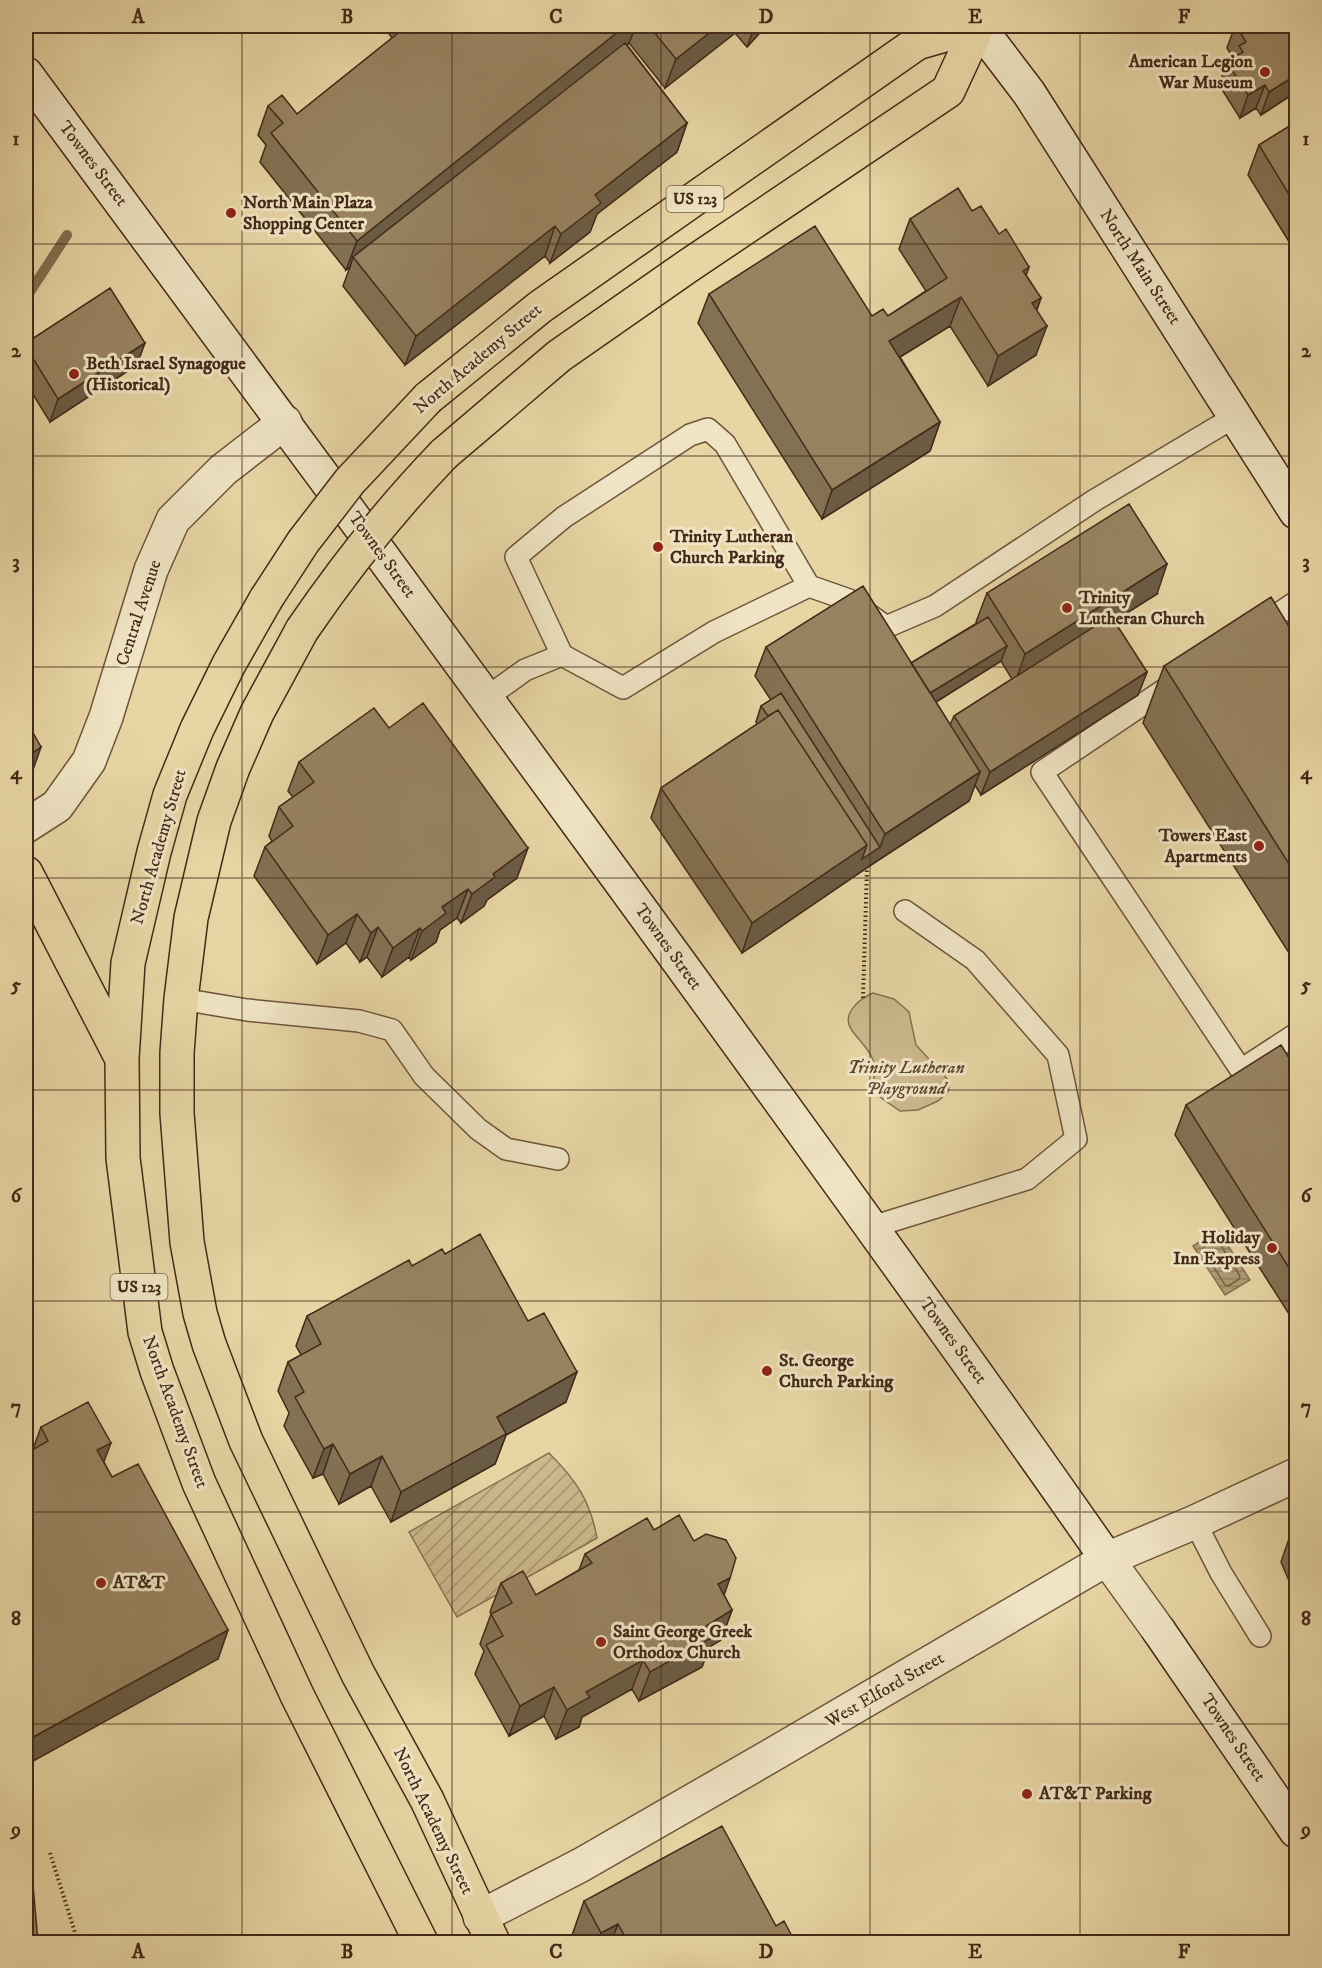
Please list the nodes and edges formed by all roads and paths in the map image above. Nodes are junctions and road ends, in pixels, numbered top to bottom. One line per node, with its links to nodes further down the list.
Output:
1 (978, 26): 3 (street, North Main Street); 17 (highway, North Academy Street / US 123, bridge); 19 (highway, North Academy Street / US 123, bridge)
2 (26, 74): 4 (street, Townes Street)
3 (1236, 416): 5 (street, North Main Street); 6 (lane)
4 (285, 422): 11 (street, Townes Street); 12 (street, Central Avenue)
5 (1296, 512)
6 (809, 586): 9 (lane); 9 (lane)
7 (1296, 602): 8 (lane)
8 (1238, 641)
9 (562, 654): 11 (lane)
10 (1189, 674): 18 (lane)
11 (486, 698): 21 (street, Townes Street)
12 (26, 825)
13 (867, 868): 16 (path)
14 (26, 873): 19 (highway)
15 (905, 911): 21 (lane)
16 (862, 998)
17 (181, 999): 20 (lane); 28 (highway, North Academy Street / US 123)
18 (1296, 1034)
19 (122, 1059): 30 (highway, North Academy Street / US 123)
20 (558, 1159)
21 (872, 1227): 24 (street, Townes Street)
22 (1296, 1475): 23 (street, West Elford Street)
23 (1195, 1522): 24 (street, West Elford Street); 25 (lane)
24 (1107, 1559): 26 (street, Townes Street); 28 (street, West Elford Street)
25 (1260, 1636)
26 (1296, 1831)
27 (50, 1852): 29 (path)
28 (486, 1930)
29 (78, 1942)
30 (421, 1942)

